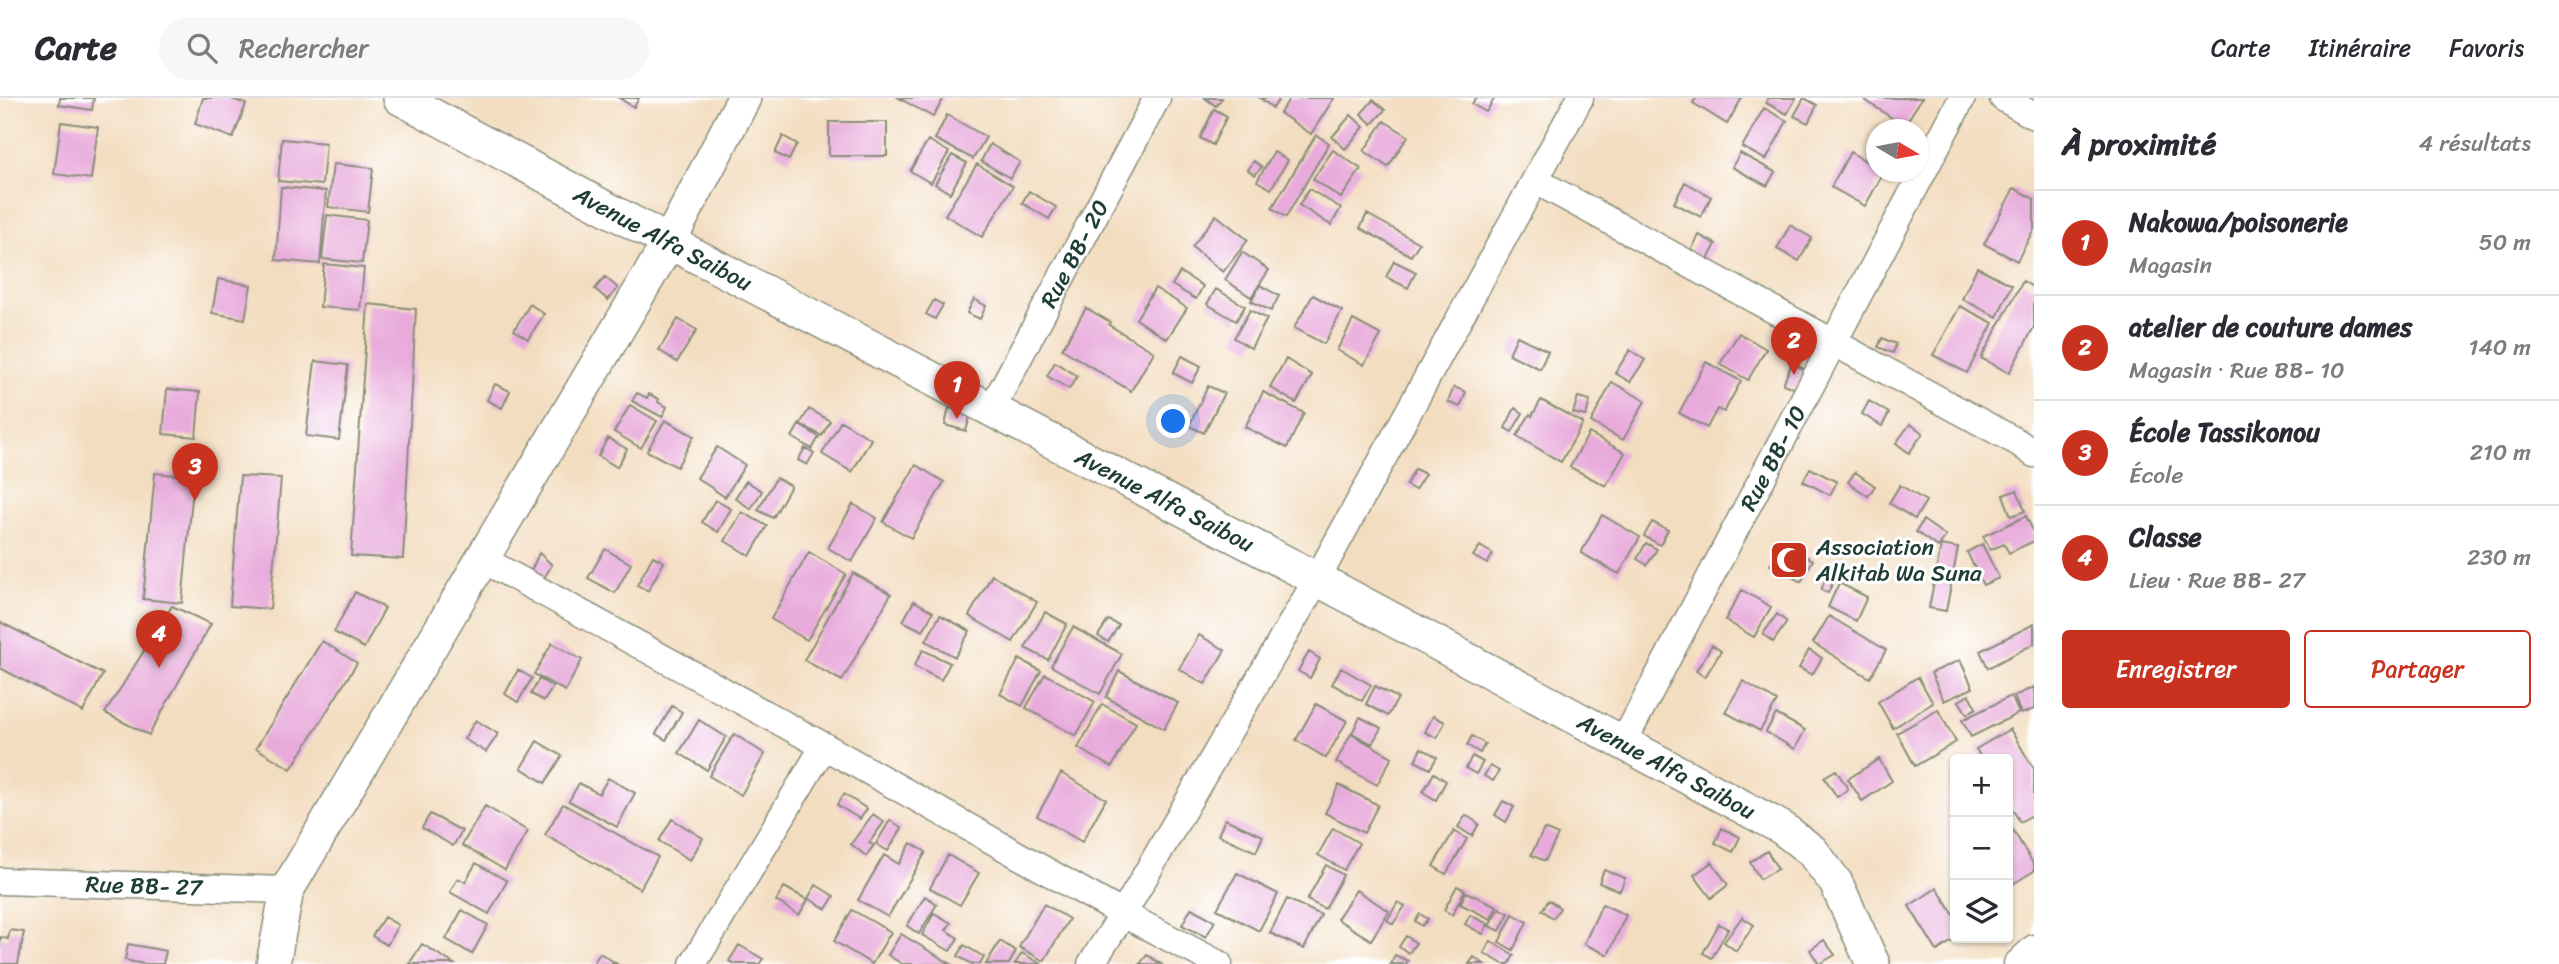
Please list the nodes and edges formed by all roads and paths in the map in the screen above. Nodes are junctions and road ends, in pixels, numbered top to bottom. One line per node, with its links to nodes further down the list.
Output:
1 (400, 98): 9 (street, Avenue Alfa Saibou)
2 (744, 98): 9 (street)
3 (1157, 98): 11 (street, Rue BB- 20)
4 (1580, 98): 8 (street)
5 (1962, 98): 10 (street, Rue BB- 10)
6 (2003, 98): 7 (street)
7 (2034, 116)
8 (1536, 181): 10 (street); 14 (street)
9 (669, 242): 11 (street, Avenue Alfa Saibou); 13 (street)
10 (1833, 343): 12 (street); 15 (street, Rue BB- 10)
11 (992, 408): 14 (street, Avenue Alfa Saibou)
12 (2034, 454)
13 (482, 559): 16 (street); 18 (street)
14 (1317, 579): 15 (street, Avenue Alfa Saibou); 19 (street)
15 (1623, 743): 25 (street, Avenue Alfa Saibou)
16 (824, 746): 19 (street); 22 (street)
17 (0, 881): 18 (street, Rue BB- 27)
18 (287, 890): 21 (street)
19 (1123, 914): 23 (street); 24 (street)
20 (2034, 948): 26 (street)
21 (273, 964)
22 (693, 964)
23 (1091, 964)
24 (1219, 964)
25 (1873, 964)
26 (2017, 964)

